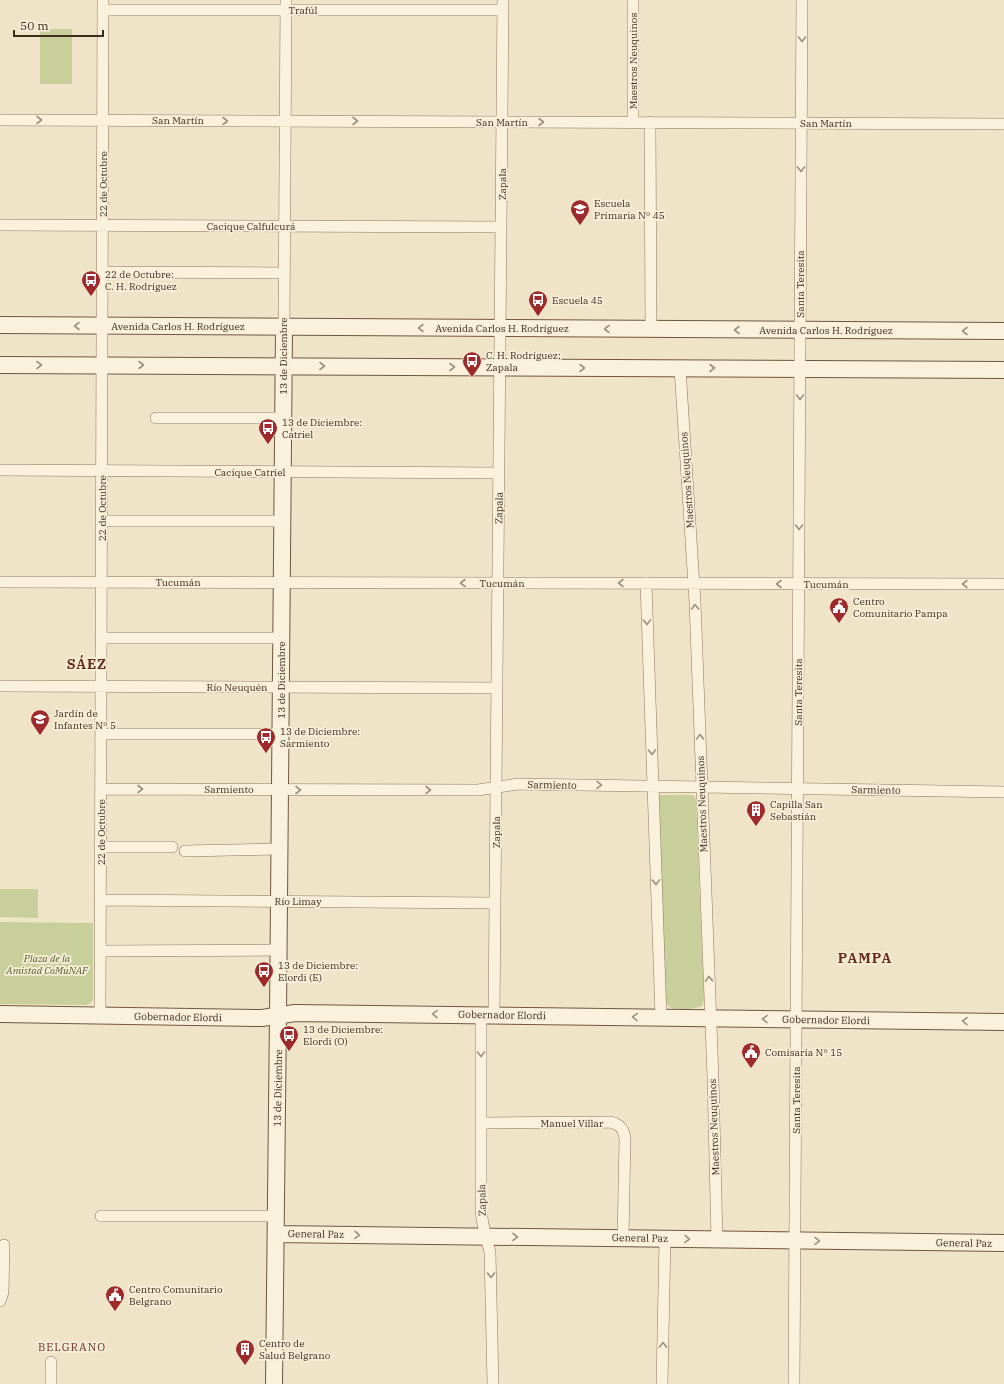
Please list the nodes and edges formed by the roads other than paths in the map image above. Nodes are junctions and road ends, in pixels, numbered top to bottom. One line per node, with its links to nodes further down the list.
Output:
1 (633, 0): 10 (street, Maestros Neuquinos)
2 (802, 0): 12 (street, Santa Teresita, one-way to 12)
3 (103, 5): 4 (street, Trafúl); 7 (street, 22 de Octubre)
4 (286, 5): 5 (street, Trafúl); 8 (street, 13 de Diciembre)
5 (503, 5): 9 (street, Zapala)
6 (0, 120): 7 (street, San Martín, one-way to 7)
7 (103, 120): 8 (street, San Martín, one-way to 8); 15 (street, 22 de Octubre)
8 (285, 121): 9 (street, San Martín, one-way to 9); 16 (street, 13 de Diciembre)
9 (502, 122): 10 (street, San Martín, one-way to 10); 17 (street, Zapala)
10 (633, 122): 11 (street, San Martín)
11 (650, 122): 12 (street, San Martín); 24 (street)
12 (801, 123): 13 (street, San Martín); 25 (street, Santa Teresita, one-way to 25)
13 (1004, 124)
14 (0, 225): 15 (street, Cacique Calfulcurá)
15 (103, 225): 16 (street, Cacique Calfulcurá); 18 (street, 22 de Octubre)
16 (284, 226): 17 (street, Cacique Calfulcurá); 19 (street, 13 de Diciembre)
17 (501, 227): 23 (street, Zapala)
18 (103, 272): 19 (street); 21 (street, 22 de Octubre)
19 (284, 274): 22 (street, 13 de Diciembre)
20 (0, 325): 21 (street, Avenida Carlos H. Rodríguez, one-way to 20)
21 (102, 326): 22 (street, Avenida Carlos H. Rodríguez); 28 (street, 22 de Octubre)
22 (284, 327): 23 (street, Avenida Carlos H. Rodríguez, one-way to 22); 29 (street, 13 de Diciembre)
23 (500, 328): 24 (street, Avenida Carlos H. Rodríguez, one-way to 23); 30 (street, Zapala)
24 (651, 329): 25 (street, Avenida Carlos H. Rodríguez, one-way to 24)
25 (800, 330): 26 (street, Avenida Carlos H. Rodríguez, one-way to 25); 32 (street, Santa Teresita)
26 (1004, 331)
27 (0, 365): 28 (street, one-way to 28)
28 (102, 365): 29 (street, one-way to 29); 37 (street, 22 de Octubre)
29 (283, 366): 30 (street, one-way to 30); 35 (street, 13 de Diciembre)
30 (500, 367): 31 (street, one-way to 31); 39 (street, Zapala)
31 (680, 368): 32 (street, one-way to 32); 47 (street, Maestros Neuquinos)
32 (800, 369): 33 (street); 48 (street, Santa Teresita, one-way to 48)
33 (1004, 370)
34 (156, 418): 35 (street)
35 (283, 418): 38 (street, 13 de Diciembre)
36 (0, 470): 37 (street, Cacique Catriel)
37 (102, 471): 38 (street, Cacique Catriel); 40 (street, 22 de Octubre)
38 (283, 472): 39 (street, Cacique Catriel); 41 (street, 13 de Diciembre)
39 (499, 473): 45 (street, Zapala)
40 (102, 521): 41 (street); 43 (street, 22 de Octubre)
41 (282, 521): 44 (street, 13 de Diciembre)
42 (0, 582): 43 (street, Tucumán)
43 (102, 582): 44 (street, Tucumán); 50 (street, 22 de Octubre)
44 (282, 582): 45 (street, Tucumán, one-way to 44); 51 (street, 13 de Diciembre)
45 (498, 583): 46 (street, Tucumán, one-way to 45); 55 (street, Zapala)
46 (646, 583): 47 (street, Tucumán); 58 (street, one-way to 58)
47 (694, 584): 48 (street, Tucumán, one-way to 47); 60 (street, Maestros Neuquinos, one-way to 47)
48 (799, 584): 49 (street, Tucumán, one-way to 48); 63 (street, Santa Teresita)
49 (1004, 584)
50 (102, 638): 51 (street); 53 (street, 22 de Octubre)
51 (281, 638): 54 (street, 13 de Diciembre)
52 (0, 686): 53 (street, Río Neuquén)
53 (101, 686): 54 (street, Río Neuquén); 56 (street, 22 de Octubre)
54 (281, 687): 55 (street, Río Neuquén); 57 (street, 13 de Diciembre)
55 (497, 688): 59 (street, Zapala)
56 (101, 734): 57 (street); 61 (street, 22 de Octubre)
57 (281, 734): 62 (street, 13 de Diciembre)
58 (653, 786): 59 (street, Sarmiento, one-way to 58); 60 (street, Sarmiento); 78 (street, one-way to 78)
59 (496, 787): 62 (street, Sarmiento, one-way to 59); 71 (street, Zapala)
60 (702, 787): 63 (street, Sarmiento); 79 (street, Maestros Neuquinos, one-way to 60)
61 (101, 789): 62 (street, Sarmiento, one-way to 62); 65 (street, 22 de Octubre)
62 (280, 789): 67 (street, 13 de Diciembre)
63 (798, 789): 64 (street, Sarmiento); 80 (street, Santa Teresita)
64 (1004, 792)
65 (101, 847): 66 (street); 69 (street, 22 de Octubre)
66 (172, 847)
67 (280, 848): 68 (street); 70 (street, 13 de Diciembre)
68 (185, 851)
69 (101, 900): 70 (street, Río Limay); 73 (street, 22 de Octubre)
70 (280, 901): 71 (street, Río Limay); 72 (street, 13 de Diciembre)
71 (496, 903): 76 (street, Zapala)
72 (279, 950): 73 (street); 75 (street, 13 de Diciembre)
73 (100, 951): 77 (street, 22 de Octubre)
74 (0, 1014): 77 (street, Gobernador Elordi)
75 (278, 1015): 76 (street, Gobernador Elordi, one-way to 75); 77 (street, Gobernador Elordi); 84 (street, 13 de Diciembre)
76 (488, 1015): 78 (street, Gobernador Elordi, one-way to 76); 82 (street, Zapala, one-way to 82)
77 (100, 1016)
78 (661, 1017): 79 (street, Gobernador Elordi)
79 (711, 1018): 80 (street, Gobernador Elordi, one-way to 79); 89 (street, Maestros Neuquinos)
80 (796, 1019): 81 (street, Gobernador Elordi, one-way to 80); 90 (street, Santa Teresita)
81 (1004, 1022)
82 (481, 1123): 86 (street, Zapala); 87 (street, Manuel Villar)
83 (101, 1216): 84 (street)
84 (276, 1216): 85 (street, 13 de Diciembre)
85 (276, 1234): 86 (street, General Paz, one-way to 86); 96 (street, 13 de Diciembre)
86 (486, 1236): 87 (street, General Paz, one-way to 87); 97 (street, Zapala, one-way to 97)
87 (623, 1238): 88 (street, General Paz)
88 (665, 1239): 89 (street, General Paz, one-way to 89); 98 (street, one-way to 88)
89 (717, 1239): 90 (street, General Paz)
90 (795, 1240): 91 (street, General Paz, one-way to 91); 99 (street, Santa Teresita)
91 (1004, 1243)
92 (4, 1245): 93 (street)
93 (0, 1301)
94 (51, 1362): 95 (street)
95 (51, 1384)
96 (274, 1384)
97 (493, 1384)
98 (662, 1384)
99 (794, 1384)

